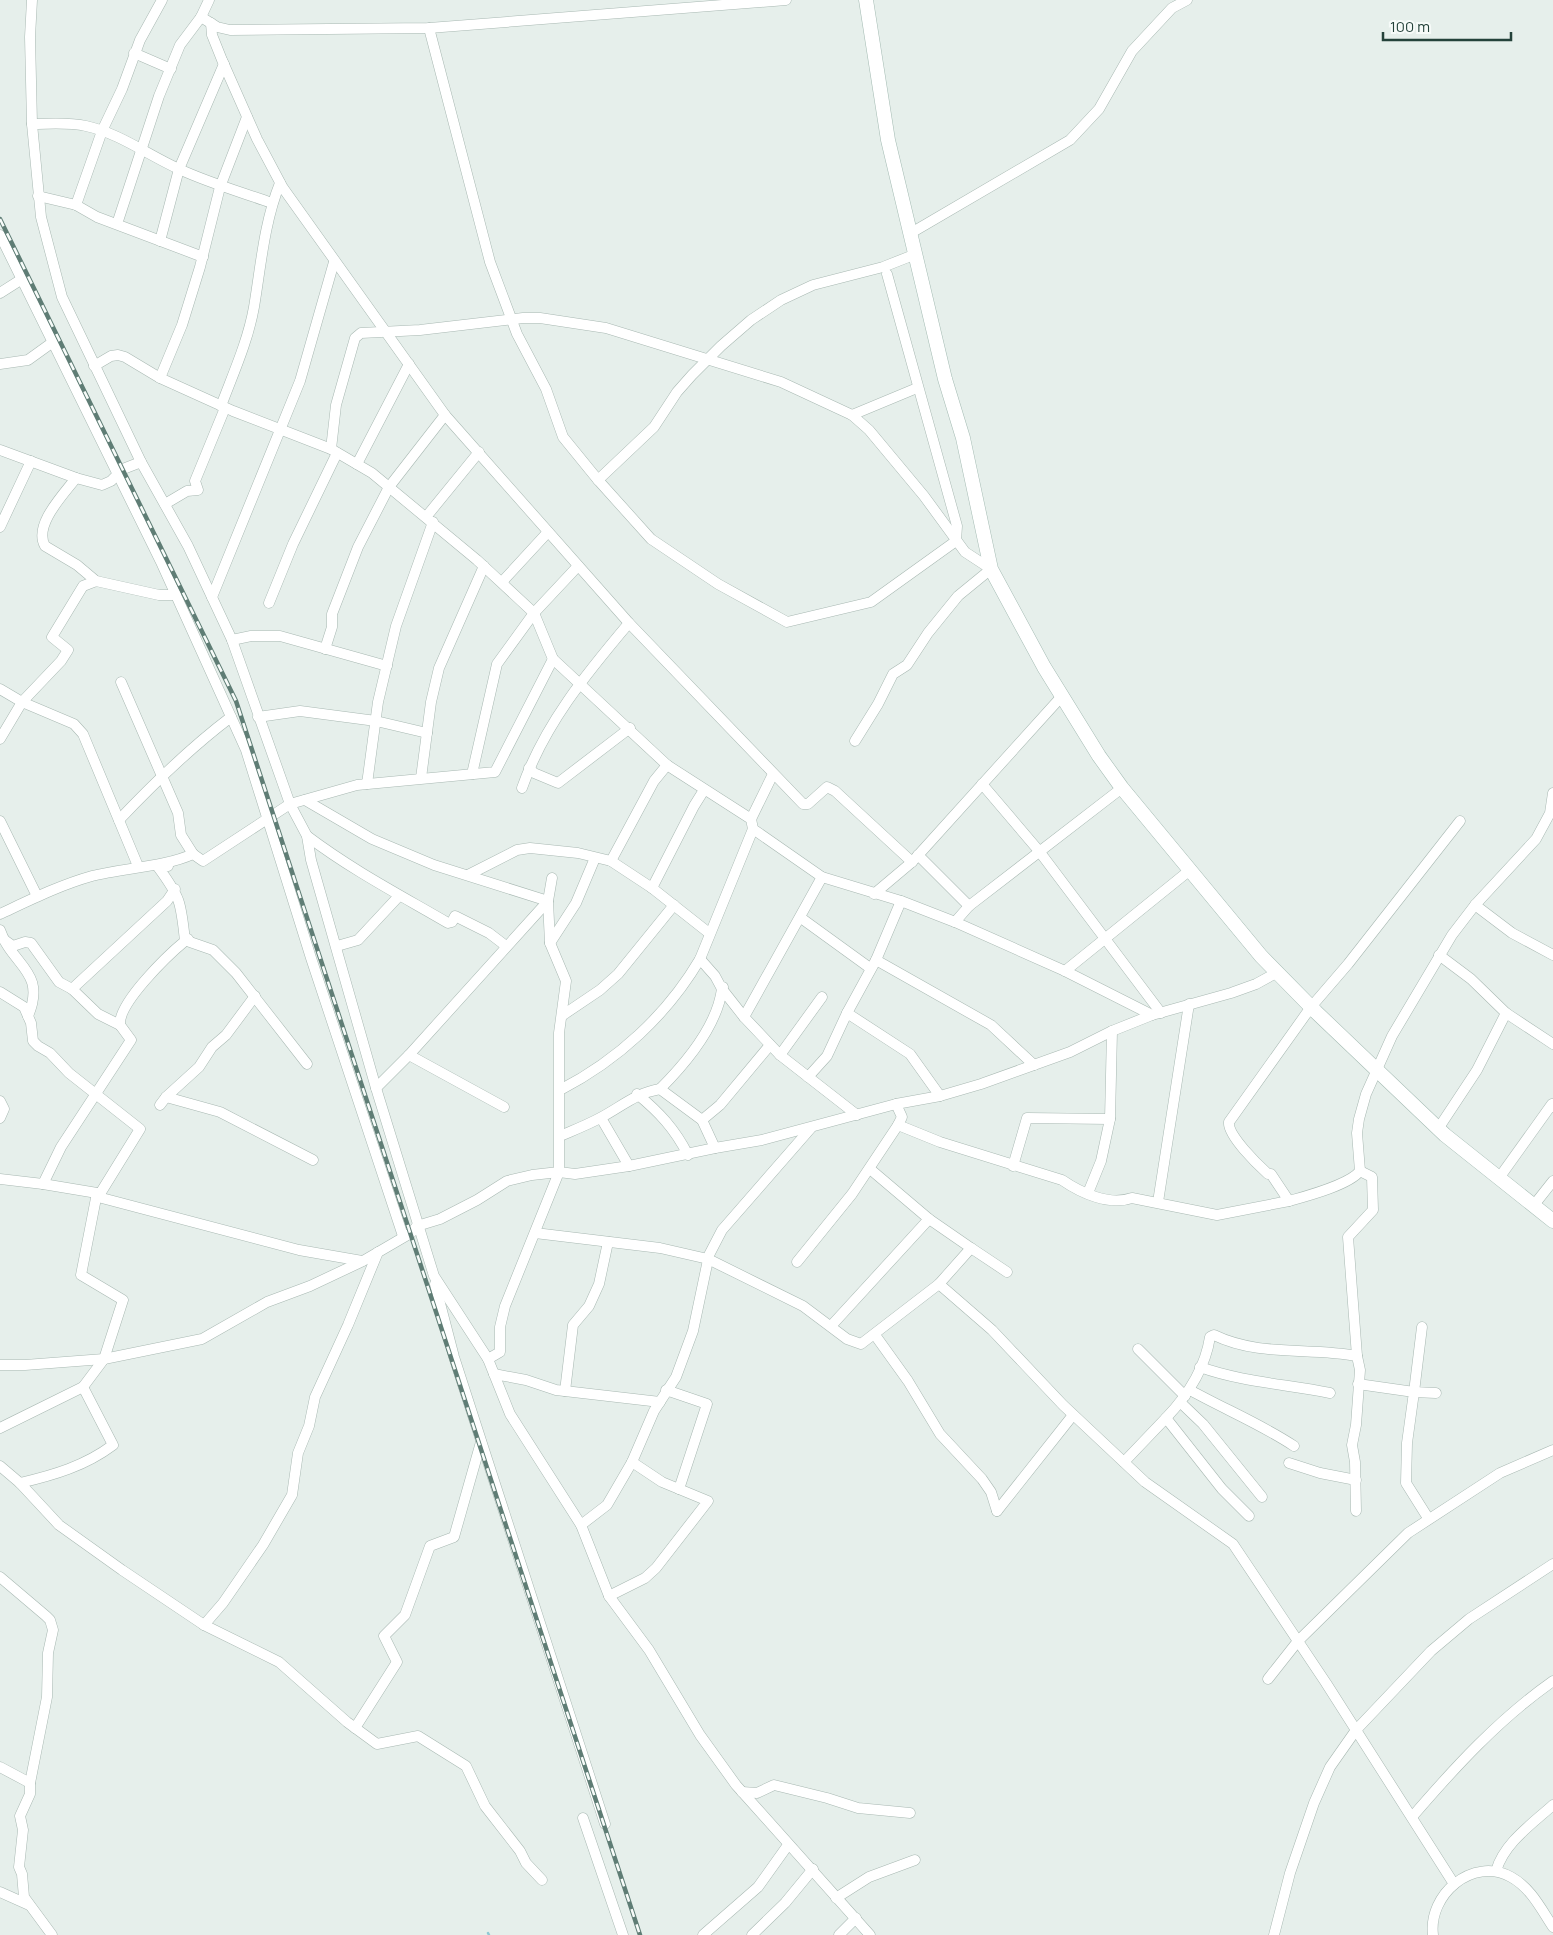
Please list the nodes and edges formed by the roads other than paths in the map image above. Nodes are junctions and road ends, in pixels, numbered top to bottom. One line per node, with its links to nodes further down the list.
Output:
1 (32, 0): 14 (street)
2 (162, 0): 10 (street)
3 (209, 0): 7 (street)
4 (786, 0): 9 (street)
5 (866, 0): 24 (street)
6 (1186, 0): 24 (street)
7 (200, 17): 8 (street); 12 (street)
8 (211, 23): 9 (street); 11 (street)
9 (429, 28): 35 (street)
10 (134, 53): 12 (street); 15 (street)
11 (224, 64): 13 (street); 17 (street)
12 (171, 69): 16 (street)
13 (247, 117): 18 (street); 19 (street)
14 (32, 124): 15 (street); 20 (street)
15 (102, 131): 16 (street); 22 (street)
16 (142, 149): 17 (street); 23 (street)
17 (179, 169): 19 (street); 26 (street)
18 (280, 183): 21 (street); 30 (street)
19 (220, 186): 21 (street); 29 (street)
20 (38, 196): 22 (street); 41 (street)
21 (272, 203): 44 (street)
22 (76, 205): 23 (street)
23 (116, 224): 26 (street)
24 (911, 233): 27 (street)
25 (0, 236): 31 (street)
26 (160, 241): 29 (street)
27 (916, 254): 38 (street); 65 (street)
28 (0, 255): 31 (street)
29 (203, 257): 42 (street)
30 (334, 262): 36 (street); 47 (street)
31 (17, 270): 33 (street)
32 (887, 274): 43 (street)
33 (22, 279): 34 (street); 37 (street)
34 (0, 293)
35 (512, 320): 36 (street); 38 (street); 56 (street)
36 (384, 331): 40 (street); 49 (street)
37 (53, 342): 39 (street); 54 (street)
38 (708, 358): 46 (street); 56 (street)
39 (0, 364)
40 (409, 364): 45 (street); 53 (street)
41 (94, 366): 42 (street); 52 (street)
42 (160, 378): 44 (street)
43 (917, 388): 46 (street); 62 (street)
44 (223, 407): 47 (street); 58 (street)
45 (445, 415): 50 (street); 57 (street)
46 (852, 415): 62 (street)
47 (281, 430): 49 (street); 69 (street)
48 (0, 450): 51 (street)
49 (334, 451): 53 (street); 70 (street)
50 (479, 452): 59 (street); 61 (street)
51 (31, 461): 55 (street); 60 (street)
52 (141, 462): 54 (street); 58 (street)
53 (357, 464): 57 (street)
54 (118, 475): 55 (street); 68 (street)
55 (76, 478): 66 (street)
56 (598, 480): 62 (street)
57 (389, 487): 59 (street); 74 (street)
58 (165, 504): 69 (street)
59 (430, 520): 63 (street); 76 (street)
60 (0, 527)
61 (548, 532): 64 (street); 67 (street)
62 (956, 541): 65 (street)
63 (484, 566): 67 (street); 86 (street)
64 (578, 566): 71 (street); 72 (street)
65 (991, 569): 80 (street); 88 (street)
66 (96, 581): 68 (street); 81 (street)
67 (502, 582): 71 (street)
68 (176, 595): 82 (street)
69 (212, 597): 73 (street)
70 (269, 603)
71 (534, 613): 75 (street); 91 (street)
72 (629, 623): 78 (street); 92 (street)
73 (232, 640): 74 (street); 83 (street)
74 (325, 649): 76 (street)
75 (553, 659): 78 (street); 91 (street)
76 (387, 666): 84 (street)
77 (121, 682): 93 (street)
78 (578, 683): 85 (street); 90 (street)
79 (0, 689): 81 (street)
80 (1062, 696): 96 (street); 98 (street)
81 (22, 702): 87 (street); 105 (street)
82 (231, 716): 93 (street); 104 (street)
83 (258, 717): 84 (street); 102 (street)
84 (376, 721): 86 (street); 95 (street)
85 (630, 728): 89 (street); 90 (street)
86 (427, 733): 94 (street)
87 (0, 739)
88 (855, 741)
89 (668, 765): 99 (street); 115 (street)
90 (529, 768): 97 (street)
91 (472, 774): 94 (street)
92 (773, 774): 108 (street); 113 (street)
93 (162, 775): 105 (street); 111 (street)
94 (421, 778): 95 (street)
95 (367, 784): 101 (street)
96 (982, 784): 110 (street); 113 (street)
97 (522, 788)
98 (1122, 788): 110 (street); 117 (street)
99 (704, 790): 108 (street); 121 (street)
100 (1553, 793): 103 (street)
101 (305, 800): 102 (street); 118 (street)
102 (290, 804): 104 (street); 109 (street)
103 (1552, 814): 129 (street)
104 (267, 819): 114 (street); 210 (street)
105 (120, 820): 116 (street)
106 (0, 821): 124 (street)
107 (1460, 821): 153 (street)
108 (752, 824): 119 (street); 134 (street)
109 (307, 836): 125 (street); 139 (street)
110 (1039, 851): 130 (street); 136 (street)
111 (193, 854): 114 (street); 116 (street)
112 (595, 858): 115 (street); 118 (street); 138 (street)
113 (915, 859): 123 (street); 130 (street)
114 (202, 861): 122 (street)
115 (611, 861): 121 (street)
116 (138, 866): 124 (street)
117 (1190, 870): 136 (street); 146 (street)
118 (468, 875): 126 (street)
119 (822, 877): 123 (street); 132 (street)
120 (552, 878): 126 (street)
121 (652, 888): 128 (street)
122 (175, 889): 137 (street); 148 (street)
123 (874, 894): 127 (street)
124 (37, 896): 131 (street)
125 (399, 896): 139 (street); 140 (street)
126 (548, 901): 138 (street); 140 (street)
127 (901, 901): 133 (street); 144 (street)
128 (674, 905): 134 (street); 157 (street)
129 (1475, 905): 141 (street); 142 (street)
130 (969, 906): 133 (street)
131 (0, 914)
132 (801, 918): 144 (street); 159 (street)
133 (955, 922): 145 (street)
134 (709, 933): 143 (street)
135 (2, 935): 148 (street); 158 (street)
136 (1106, 938): 145 (street); 156 (street)
137 (185, 941): 150 (street); 160 (street)
138 (550, 942): 157 (street)
139 (337, 946): 170 (street)
140 (506, 946): 164 (street)
141 (1439, 955): 155 (street); 168 (street)
142 (1553, 955)
143 (700, 959): 147 (street); 172 (street)
144 (873, 964): 154 (street); 167 (street)
145 (1064, 971): 156 (street)
146 (1276, 972): 152 (street); 153 (street)
147 (722, 988): 159 (street); 171 (street)
148 (72, 990): 160 (street)
149 (0, 992): 158 (street)
150 (255, 996): 166 (street); 191 (street)
151 (822, 997): 165 (street)
152 (1189, 1004): 156 (street); 204 (street)
153 (1311, 1007): 168 (street); 203 (street)
154 (846, 1013): 169 (street); 175 (street)
155 (1506, 1013): 162 (street); 187 (street)
156 (1156, 1014): 161 (street)
157 (563, 1015): 172 (street)
158 (28, 1016): 173 (street)
159 (744, 1017): 163 (street)
160 (120, 1025): 173 (street)
161 (1112, 1031): 167 (street); 183 (street)
162 (1553, 1044)
163 (770, 1045): 165 (street); 184 (street)
164 (409, 1055): 170 (street); 179 (street)
165 (780, 1055): 169 (street)
166 (307, 1064)
167 (1034, 1065): 175 (street)
168 (1377, 1072): 187 (street); 195 (street)
169 (808, 1077): 180 (street)
170 (376, 1088): 208 (street)
171 (660, 1088): 174 (street); 184 (street)
172 (560, 1090): 188 (street)
173 (96, 1094): 200 (street); 202 (street)
174 (637, 1094): 182 (street); 190 (street)
175 (940, 1096): 177 (street)
176 (0, 1101): 181 (street)
177 (896, 1104): 180 (street); 185 (street)
178 (1552, 1104): 197 (street)
179 (504, 1107)
180 (857, 1115): 186 (street)
181 (0, 1118)
182 (601, 1118): 188 (street); 192 (street)
183 (1110, 1119): 193 (street); 201 (street)
184 (702, 1120): 189 (street)
185 (898, 1125): 193 (street); 194 (street)
186 (811, 1128): 189 (street); 214 (street)
187 (1438, 1129): 197 (street)
188 (560, 1136): 196 (street)
189 (715, 1148): 190 (street)
190 (688, 1155): 192 (street)
191 (313, 1160)
192 (629, 1166): 196 (street)
193 (1013, 1166): 201 (street)
194 (870, 1169): 206 (street); 216 (street)
195 (1360, 1171): 203 (street); 224 (street)
196 (559, 1172): 208 (street); 209 (street)
197 (1499, 1178): 205 (street)
198 (0, 1179): 200 (street)
199 (1553, 1181): 205 (street)
200 (43, 1184): 202 (street)
201 (1088, 1193): 204 (street)
202 (97, 1195): 215 (street); 225 (street)
203 (1289, 1201): 204 (street)
204 (1158, 1202)
205 (1534, 1205): 207 (street)
206 (930, 1219): 212 (street); 220 (street)
207 (1553, 1222)
208 (417, 1226): 210 (street); 217 (street)
209 (536, 1233): 211 (street); 226 (street)
210 (402, 1236): 213 (street)
211 (608, 1242): 214 (street); 233 (street)
212 (971, 1248): 218 (street); 219 (street)
213 (378, 1252): 215 (street); 260 (street)
214 (708, 1259): 220 (street); 232 (street)
215 (363, 1261): 225 (street)
216 (797, 1262)
217 (430, 1266): 226 (street); 242 (street)
218 (1007, 1272)
219 (940, 1284): 222 (street); 239 (street)
220 (831, 1326): 222 (street)
221 (1422, 1327): 234 (street)
222 (876, 1335): 239 (street)
223 (1138, 1349): 237 (street)
224 (1357, 1356): 228 (street); 230 (street)
225 (104, 1359): 227 (street); 231 (street)
226 (488, 1359): 229 (street)
227 (0, 1365)
228 (1200, 1367): 235 (street); 237 (street)
229 (494, 1374): 233 (street); 256 (street)
230 (1358, 1384): 234 (street); 249 (street)
231 (83, 1387): 241 (street); 250 (street)
232 (666, 1390): 238 (street); 251 (street)
233 (565, 1391): 238 (street)
234 (1414, 1392): 236 (street); 255 (street)
235 (1330, 1393)
236 (1436, 1393)
237 (1185, 1396): 240 (street); 243 (street); 252 (street)
238 (660, 1402): 245 (street)
239 (1073, 1415): 246 (street)
240 (1166, 1418): 246 (street); 254 (street)
241 (0, 1428)
242 (481, 1441): 264 (street); 273 (street)
243 (1294, 1446)
244 (1553, 1450): 255 (street)
245 (632, 1462): 251 (street); 256 (street)
246 (1124, 1462): 261 (street)
247 (1289, 1463): 249 (street)
248 (0, 1466): 250 (street)
249 (1356, 1480): 253 (street)
250 (20, 1483): 260 (street)
251 (679, 1489): 259 (street)
252 (1262, 1497)
253 (1356, 1510)
254 (1249, 1516)
255 (1428, 1518): 261 (street)
256 (580, 1525): 259 (street)
257 (1553, 1564): 265 (street)
258 (0, 1577): 267 (street)
259 (609, 1596): 268 (street)
260 (204, 1625): 264 (street)
261 (1298, 1641): 262 (street); 265 (street)
262 (1268, 1679)
263 (1553, 1681): 271 (street)
264 (354, 1728): 278 (street)
265 (1356, 1730): 271 (street); 291 (street)
266 (0, 1768): 267 (street)
267 (30, 1783): 282 (street)
268 (742, 1792): 270 (street); 274 (street)
269 (1553, 1805): 277 (street)
270 (910, 1813)
271 (1412, 1817): 279 (street)
272 (583, 1818): 286 (street)
273 (605, 1824)
274 (788, 1845): 276 (street); 287 (street)
275 (915, 1860): 281 (street)
276 (813, 1869): 281 (street); 288 (street)
277 (1496, 1871): 279 (street); 284 (street)
278 (542, 1880)
279 (1454, 1884): 292 (street)
280 (0, 1892): 282 (street)
281 (836, 1898): 283 (street)
282 (30, 1906): 285 (street)
283 (856, 1918): 289 (street); 290 (street)
284 (1553, 1926)
285 (52, 1935)
286 (623, 1935)
287 (703, 1935)
288 (752, 1935)
289 (839, 1935)
290 (870, 1935)
291 (1274, 1935)
292 (1432, 1935)

